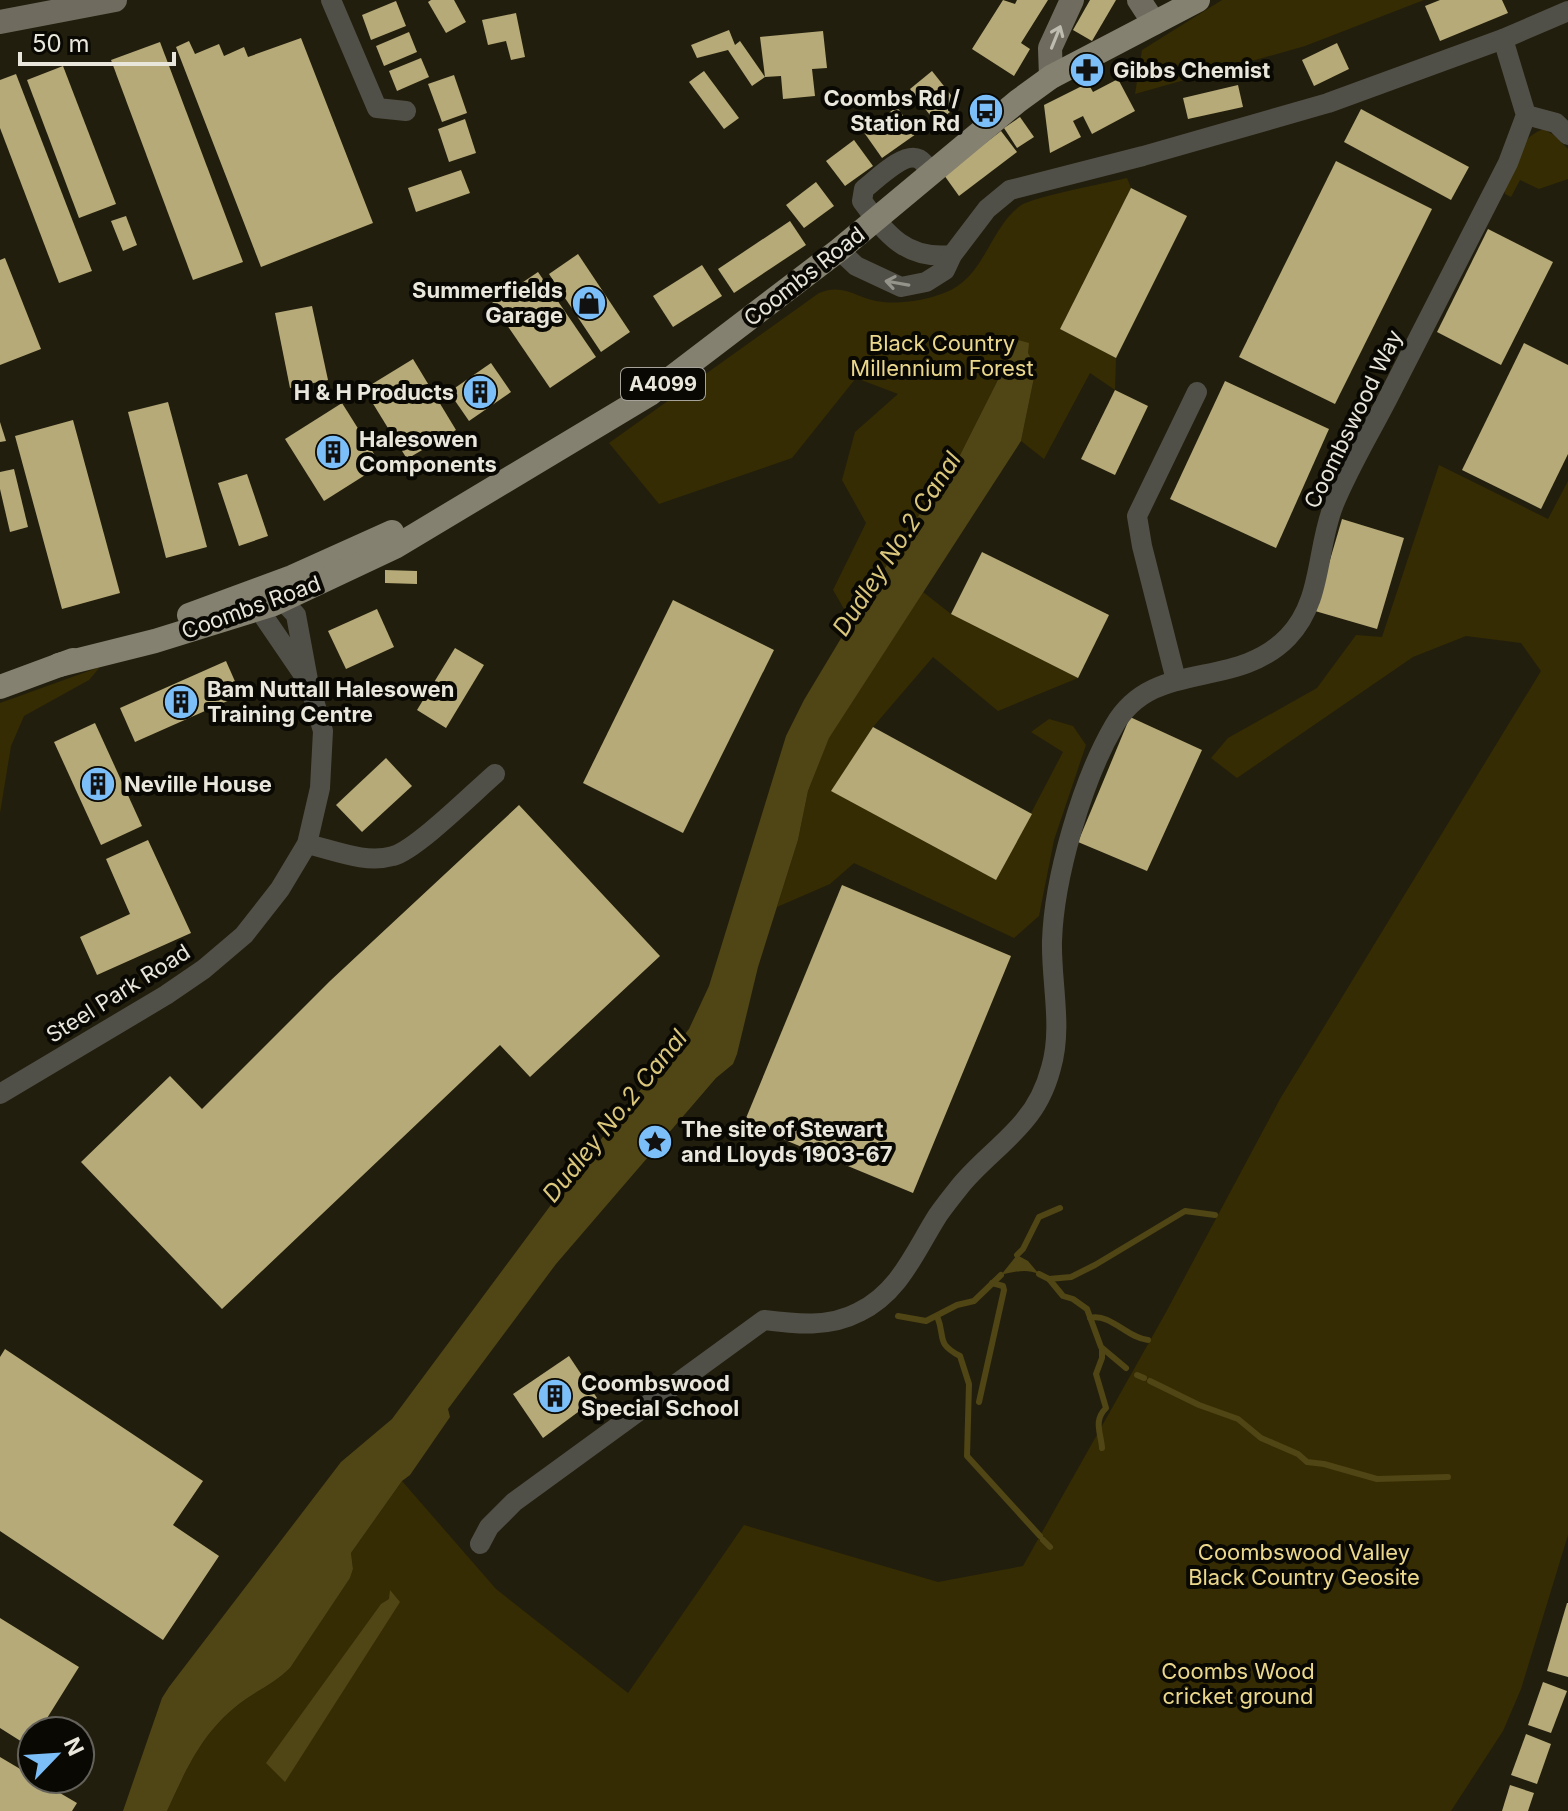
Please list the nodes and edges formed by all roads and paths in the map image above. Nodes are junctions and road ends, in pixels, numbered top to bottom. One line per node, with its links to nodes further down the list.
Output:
1 (115, 0): 7 (street)
2 (331, 0): 11 (street)
3 (1072, 0): 10 (street, one-way to 3)
4 (1139, 0): 8 (street)
5 (1198, 0): 8 (main road, A4099)
6 (1568, 11): 9 (street)
7 (0, 22)
8 (1154, 23): 10 (main road, A4099)
9 (1503, 39): 12 (street); 16 (street)
10 (1051, 77): 14 (main road, Coombs Road / A4099)
11 (406, 111)
12 (1526, 115): 13 (street); 23 (street, Coombswood Way)
13 (1568, 135)
14 (876, 220): 15 (main road, Coombs Road / A4099); 16 (street)
15 (839, 250): 16 (street, one-way to 15); 18 (main road, Coombs Road / A4099)
16 (952, 255)
17 (1197, 392): 23 (street)
18 (474, 498): 19 (main road, Coombs Road / A4099); 20 (main road, Coombs Road / A4099)
19 (252, 601): 20 (main road, Coombs Road); 21 (main road, Coombs Road / A4099); 21 (main road, Coombs Road / A4099); 22 (street, Steel Park Road)
20 (289, 608): 22 (street, Steel Park Road)
21 (59, 665): 24 (main road, Coombs Road / A4099)
22 (308, 680): 26 (street, Steel Park Road)
23 (1176, 680): 28 (street, Coombswood Way)
24 (0, 687)
25 (495, 774): 26 (street)
26 (307, 844): 27 (street, Steel Park Road)
27 (0, 1094)
28 (480, 1544)

